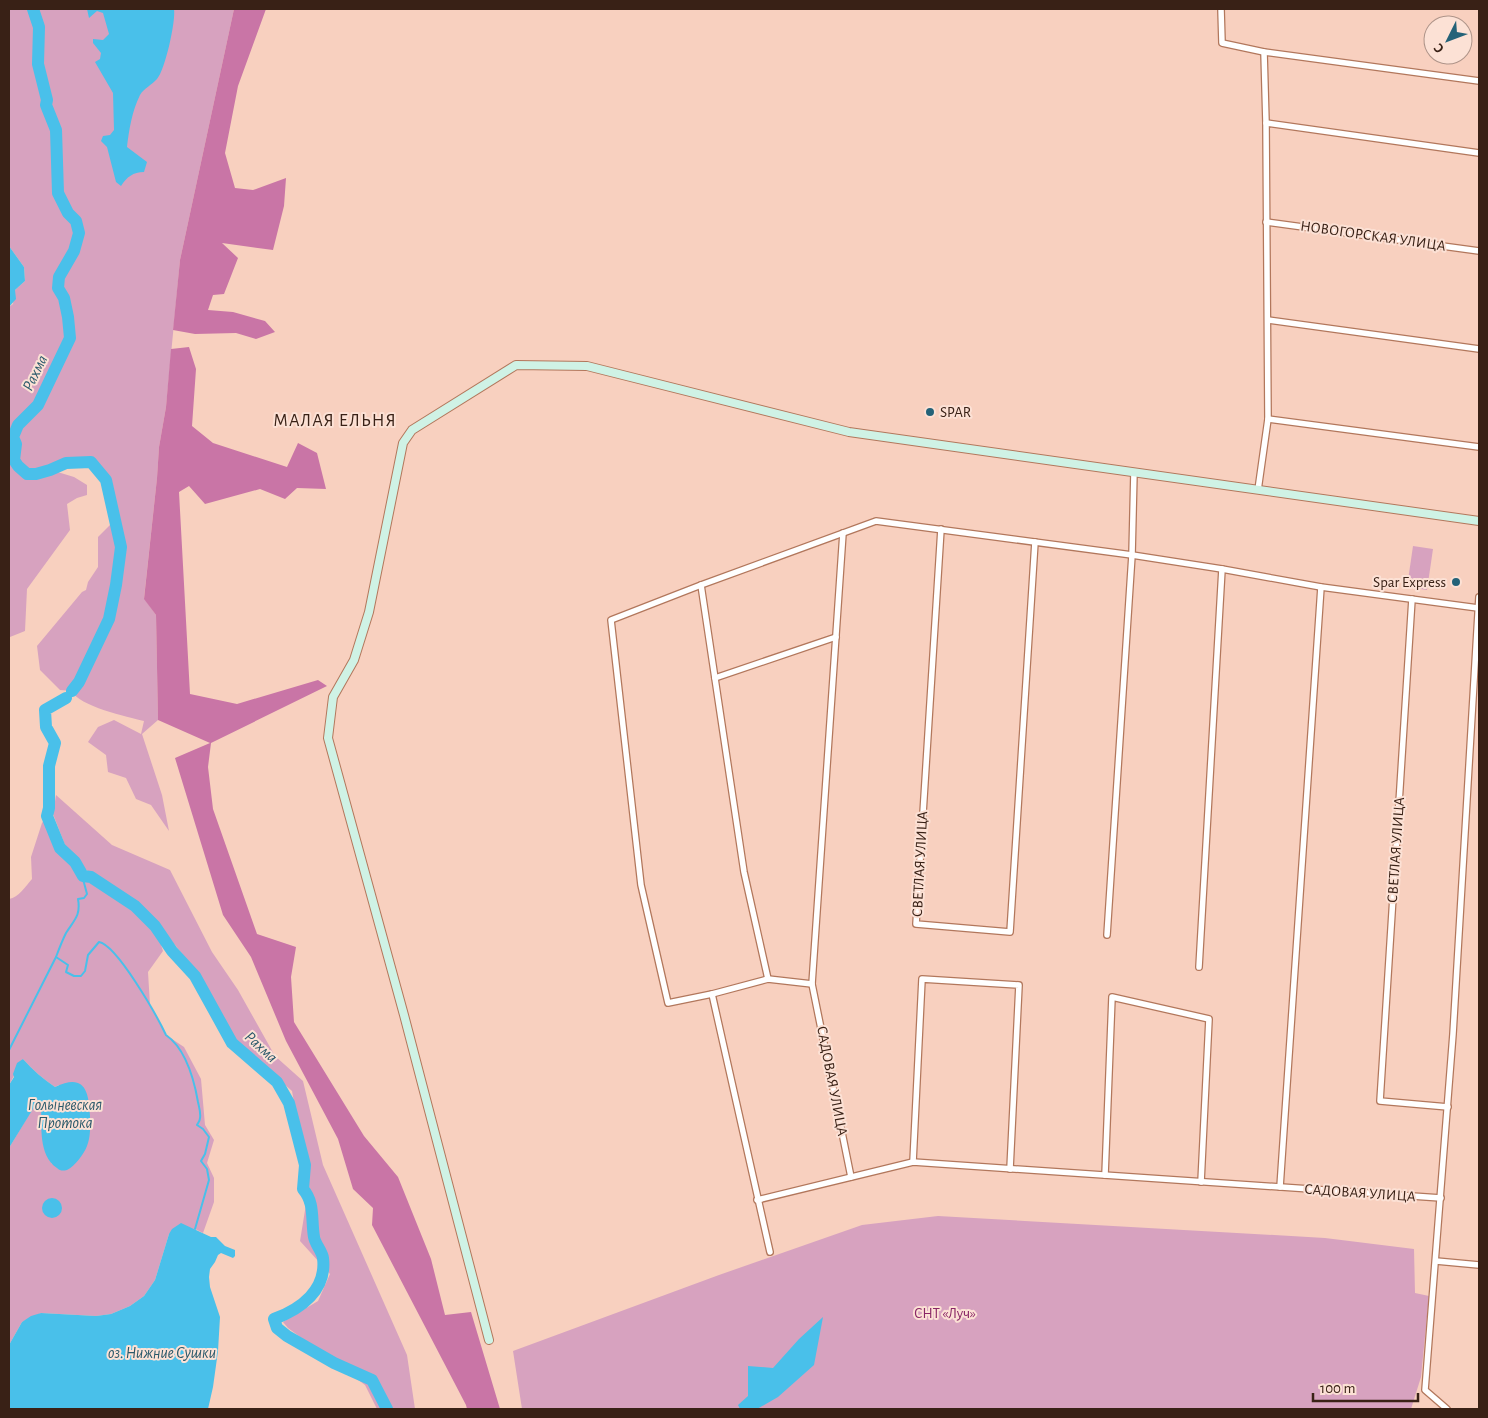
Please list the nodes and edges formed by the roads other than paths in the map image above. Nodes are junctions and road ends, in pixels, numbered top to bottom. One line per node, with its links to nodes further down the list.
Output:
1 (1221, 9): 2 (street)
2 (1264, 52): 3 (street); 4 (street)
3 (1479, 80)
4 (1266, 123): 5 (street); 6 (street)
5 (1479, 153)
6 (1266, 222): 7 (street, НОВОГОРСКАЯ УЛИЦА); 8 (street)
7 (1479, 251)
8 (1268, 320): 9 (street); 10 (street)
9 (1479, 349)
10 (1268, 419): 11 (street); 13 (street)
11 (1479, 448)
12 (1134, 472): 13 (street); 18 (street); 44 (street)
13 (1258, 490): 14 (street)
14 (1479, 521)
15 (941, 529): 16 (street); 17 (street); 17 (street, СВЕТЛАЯ УЛИЦА)
16 (843, 534): 20 (street); 25 (street)
17 (1036, 542): 18 (street)
18 (1132, 555): 19 (street); 27 (street)
19 (1222, 569): 21 (street); 28 (street)
20 (701, 585): 26 (street); 31 (street)
21 (1321, 587): 23 (street); 38 (street)
22 (1479, 597): 24 (street)
23 (1412, 599): 24 (street); 32 (street, СВЕТЛАЯ УЛИЦА)
24 (1478, 608): 32 (street)
25 (836, 637): 26 (street); 30 (street)
26 (715, 678): 29 (street)
27 (1107, 935)
28 (1200, 967)
29 (768, 979): 30 (street); 31 (street)
30 (812, 984): 36 (street, САДОВАЯ УЛИЦА)
31 (712, 994): 40 (street)
32 (1448, 1107): 39 (street)
33 (913, 1162): 34 (street, САДОВАЯ УЛИЦА); 34 (street); 36 (street, САДОВАЯ УЛИЦА)
34 (1010, 1169): 35 (street, САДОВАЯ УЛИЦА)
35 (1104, 1175): 37 (street, САДОВАЯ УЛИЦА); 37 (street)
36 (851, 1177): 40 (street, САДОВАЯ УЛИЦА)
37 (1201, 1182): 38 (street, САДОВАЯ УЛИЦА)
38 (1280, 1188): 39 (street, САДОВАЯ УЛИЦА)
39 (1441, 1198): 42 (street)
40 (757, 1200): 41 (street)
41 (770, 1252)
42 (1436, 1261): 43 (street); 45 (street)
43 (1479, 1265)
44 (489, 1340)
45 (1447, 1409)

